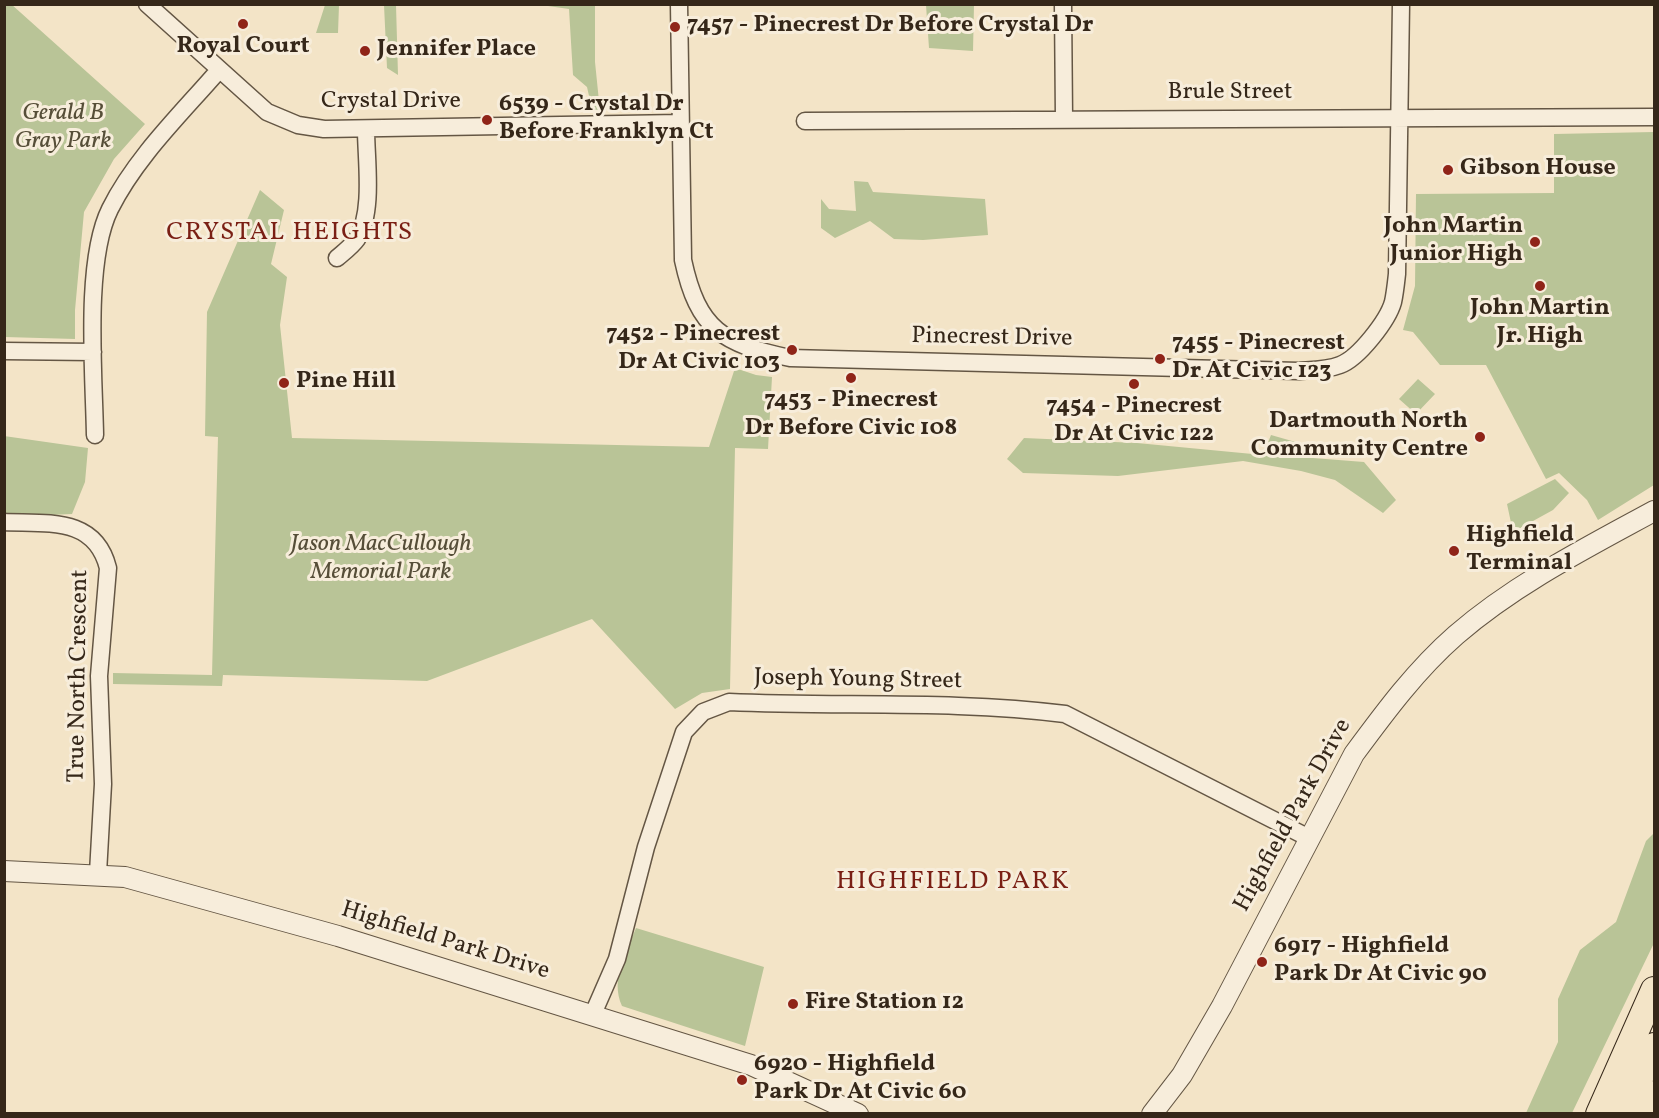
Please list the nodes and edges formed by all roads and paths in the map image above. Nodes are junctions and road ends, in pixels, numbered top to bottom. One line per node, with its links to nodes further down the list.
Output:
1 (147, 4): 5 (street, Crystal Drive)
2 (679, 4): 10 (street, Pinecrest Drive)
3 (1062, 4): 8 (street)
4 (1401, 4): 7 (street, Pinecrest Drive)
5 (219, 70): 11 (street, Crystal Drive); 14 (street)
6 (1654, 117): 7 (street, Brule Street)
7 (1400, 118): 8 (street, Brule Street); 10 (street, Pinecrest Drive)
8 (1064, 119): 9 (street, Brule Street)
9 (805, 121)
10 (680, 123): 11 (street, Crystal Drive)
11 (366, 129): 12 (street)
12 (338, 258)
13 (4, 351): 14 (street)
14 (93, 352): 15 (street)
15 (94, 435)
16 (1654, 511): 18 (street, Highfield Park Drive)
17 (4, 522): 20 (street, True North Crescent)
18 (1308, 838): 22 (street, Joseph Young Street); 26 (street, Highfield Park Drive)
19 (4, 871): 20 (street, Highfield Park Drive)
20 (98, 873): 22 (street, Highfield Park Drive)
21 (1654, 990): 27 (main road)
22 (593, 1014): 25 (street, Highfield Park Drive)
23 (1654, 1046): 28 (main road)
24 (1654, 1096): 29 (highway)
25 (858, 1113)
26 (1152, 1113)
27 (1599, 1113)
28 (1624, 1113)
29 (1648, 1113)

